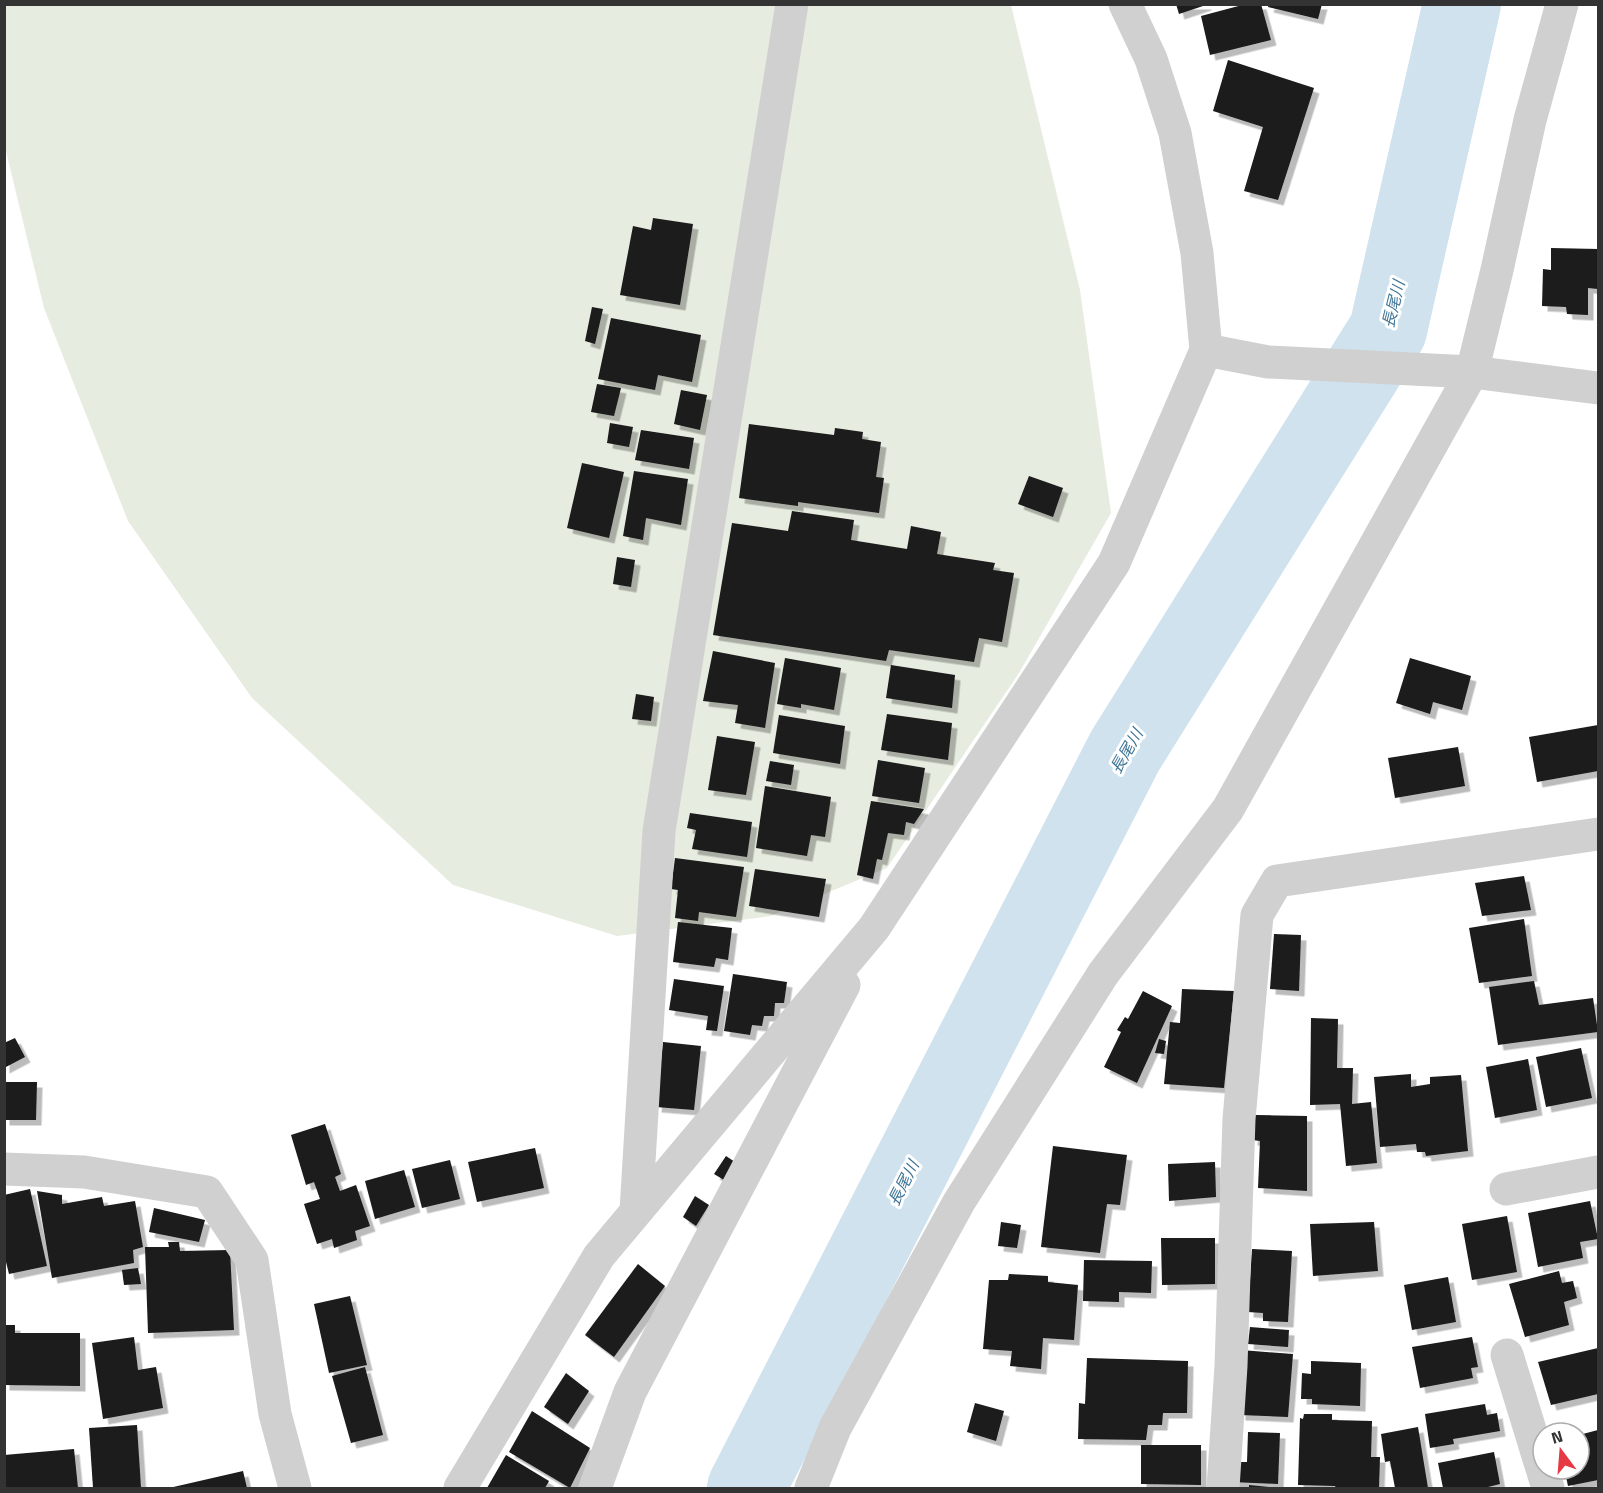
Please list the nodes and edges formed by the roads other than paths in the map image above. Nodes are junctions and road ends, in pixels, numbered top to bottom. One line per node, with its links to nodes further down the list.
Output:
1 (792, 4): 12 (street)
2 (1125, 4): 4 (street)
3 (1562, 4): 5 (street)
4 (1206, 350): 5 (street); 8 (street)
5 (1472, 372): 6 (street); 17 (street)
6 (1599, 388)
7 (1599, 834): 18 (street)
8 (874, 928): 12 (street); 16 (street)
9 (4, 1169): 14 (street)
10 (1599, 1172): 11 (street)
11 (1506, 1189)
12 (636, 1210): 15 (street)
13 (1508, 1355): 19 (street)
14 (295, 1488)
15 (460, 1488)
16 (595, 1488)
17 (811, 1488)
18 (1223, 1488)
19 (1548, 1488)

